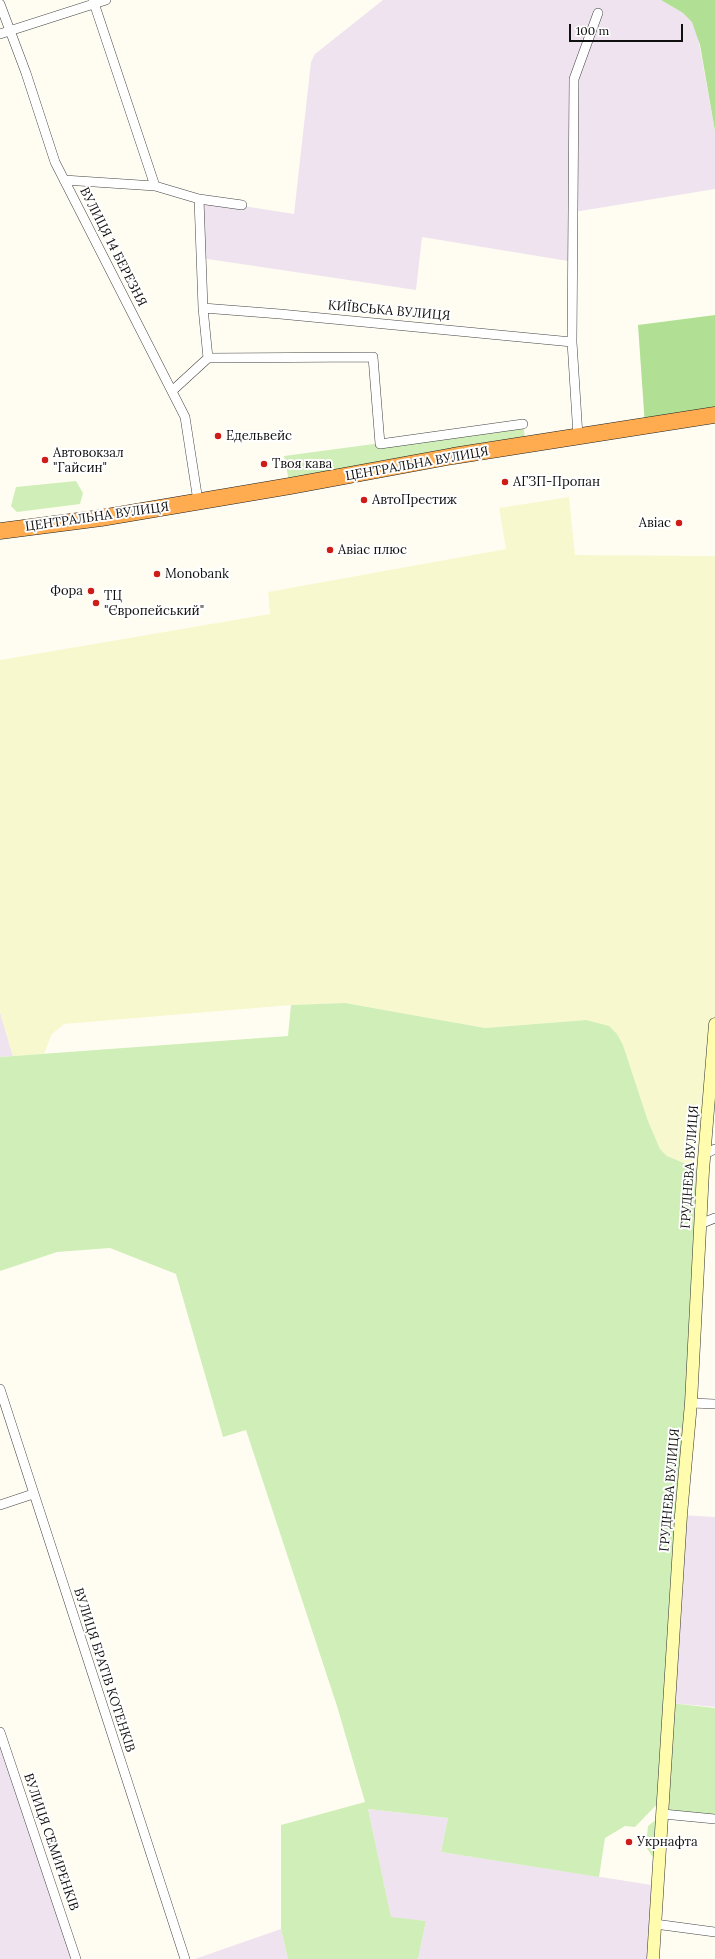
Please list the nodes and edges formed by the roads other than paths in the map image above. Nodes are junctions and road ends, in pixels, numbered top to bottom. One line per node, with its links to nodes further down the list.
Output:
1 (106, 0): 2 (street)
2 (94, 2): 5 (street); 8 (street)
3 (0, 4): 5 (street, ВУЛИЦЯ 14 БЕРЕЗНЯ)
4 (598, 13): 12 (street)
5 (10, 31): 6 (street); 7 (street, ВУЛИЦЯ 14 БЕРЕЗНЯ)
6 (0, 34)
7 (64, 180): 8 (street); 14 (street, ВУЛИЦЯ 14 БЕРЕЗНЯ)
8 (155, 186): 9 (street)
9 (199, 199): 10 (street); 11 (street)
10 (242, 205)
11 (203, 308): 12 (street, КИЇВСЬКА ВУЛИЦЯ); 13 (street)
12 (572, 342): 17 (street)
13 (208, 358): 14 (street); 16 (street)
14 (172, 391): 18 (street, ВУЛИЦЯ 14 БЕРЕЗНЯ)
15 (715, 415): 17 (highway, ЦЕНТРАЛЬНА ВУЛИЦЯ)
16 (523, 424)
17 (578, 436): 18 (highway, ЦЕНТРАЛЬНА ВУЛИЦЯ)
18 (198, 501): 19 (highway, ЦЕНТРАЛЬНА ВУЛИЦЯ)
19 (0, 531)
20 (715, 1024): 21 (street, ГРУДНЕВА ВУЛИЦЯ)
21 (710, 1152): 23 (street, ГРУДНЕВА ВУЛИЦЯ)
22 (715, 1218): 23 (street)
23 (700, 1224): 25 (street, ГРУДНЕВА ВУЛИЦЯ)
24 (0, 1389): 27 (street, ВУЛИЦЯ БРАТІВ КОТЕНКІВ)
25 (691, 1403): 26 (street); 30 (street, ГРУДНЕВА ВУЛИЦЯ)
26 (715, 1404)
27 (33, 1494): 28 (street); 35 (street, ВУЛИЦЯ БРАТІВ КОТЕНКІВ)
28 (0, 1505)
29 (0, 1732): 34 (street, ВУЛИЦЯ СЕМИРЕНКІВ)
30 (662, 1814): 31 (street); 32 (street, ГРУДНЕВА ВУЛИЦЯ)
31 (715, 1819)
32 (656, 1924): 33 (street); 36 (street, ГРУДНЕВА ВУЛИЦЯ)
33 (715, 1932)
34 (76, 1959)
35 (185, 1959)
36 (653, 1959)

